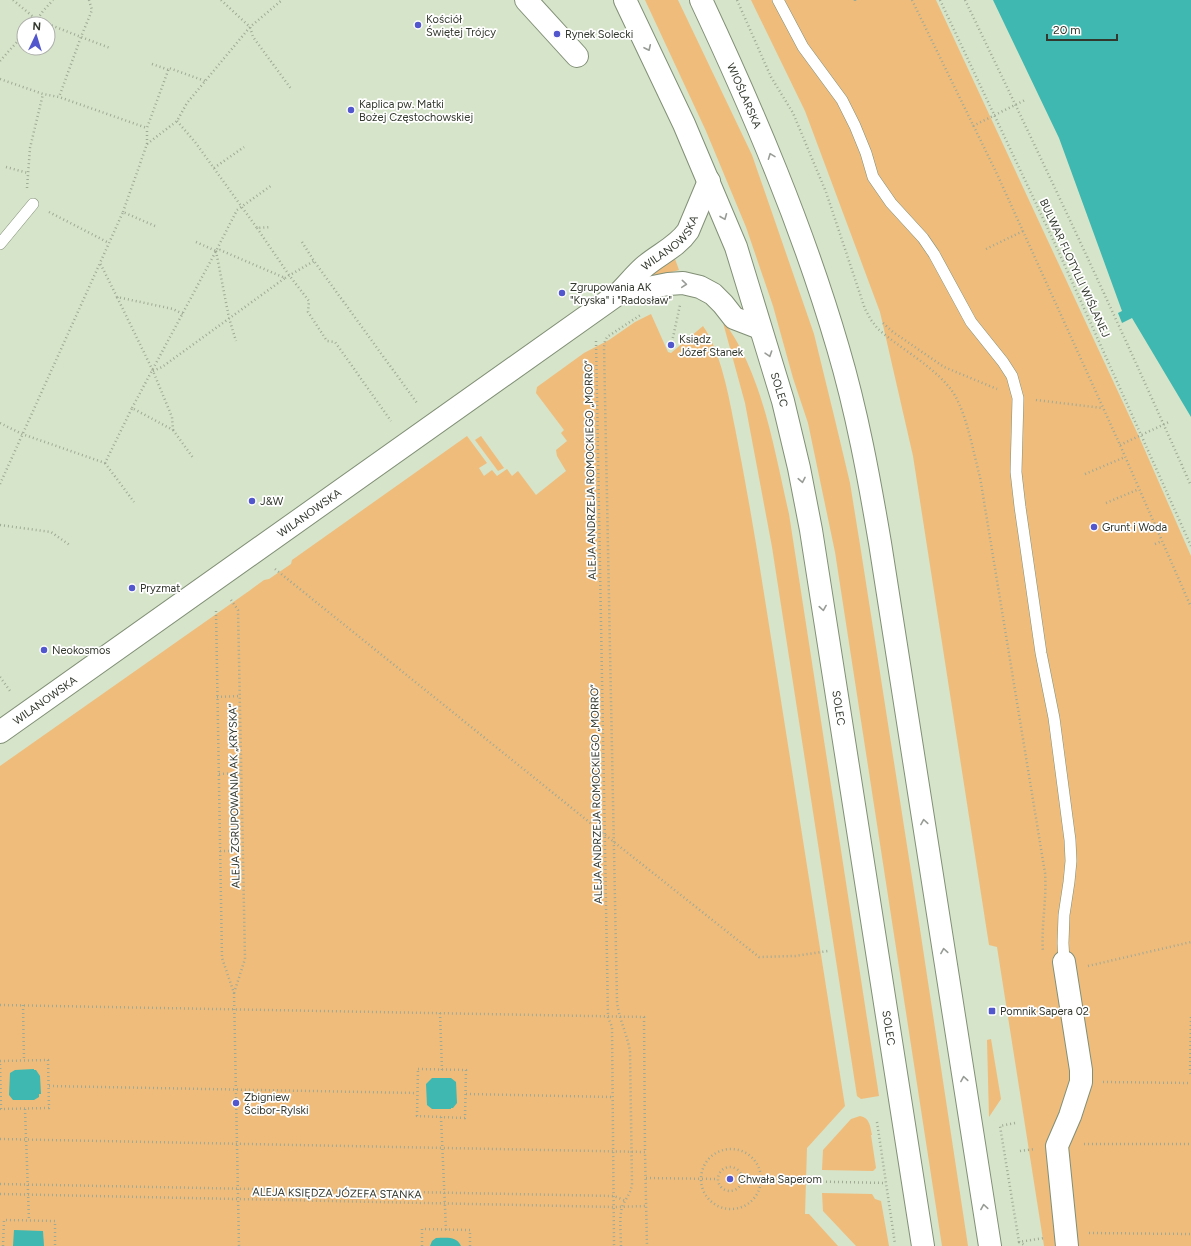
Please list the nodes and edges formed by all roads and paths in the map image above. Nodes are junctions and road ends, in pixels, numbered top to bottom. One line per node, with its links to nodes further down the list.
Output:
1 (13, 0): 14 (path)
2 (53, 0): 15 (path)
3 (89, 0): 18 (path)
4 (221, 0): 17 (path)
5 (282, 0): 17 (path)
6 (526, 0): 21 (main road)
7 (625, 0): 41 (main road, one-way to 41)
8 (701, 0): 184 (main road, WIOŚLARSKA, one-way to 8)
9 (737, 0): 115 (path)
10 (778, 0): 72 (lane)
11 (912, 0): 34 (path)
12 (940, 0): 32 (path, BULWAR FLOTYLLI WIŚLANEJ)
13 (965, 0): 31 (path)
14 (32, 16)
15 (39, 16)
16 (56, 27): 18 (path)
17 (250, 27): 26 (path); 27 (path)
18 (82, 37): 20 (path); 29 (path)
19 (16, 43): 22 (path)
20 (110, 48)
21 (577, 56)
22 (0, 60)
23 (152, 64): 24 (path)
24 (169, 70): 26 (path); 35 (path)
25 (0, 79): 28 (path)
26 (205, 81): 33 (path)
27 (292, 90)
28 (43, 94): 29 (path); 40 (path)
29 (59, 97): 35 (path)
30 (1025, 100): 31 (path)
31 (1016, 105): 32 (path); 79 (path)
32 (996, 116): 34 (path); 82 (path, BULWAR FLOTYLLI WIŚLANEJ)
33 (177, 121): 36 (path); 39 (path)
34 (973, 126): 49 (path)
35 (147, 128): 36 (path)
36 (147, 144): 45 (path)
37 (244, 147): 39 (path)
38 (6, 167): 40 (path)
39 (214, 168): 44 (path)
40 (28, 173): 43 (path)
41 (709, 181): 60 (main road, WILANOWSKA); 67 (main road, SOLEC, one-way to 67)
42 (272, 185): 44 (path)
43 (33, 204): 52 (path); 53 (lane)
44 (242, 206): 48 (path); 55 (path)
45 (123, 212): 46 (path); 52 (path)
46 (155, 226)
47 (270, 226): 48 (path)
48 (257, 228): 58 (path)
49 (1023, 231): 54 (path); 75 (path)
50 (196, 242): 55 (path)
51 (302, 242): 56 (path)
52 (109, 243): 57 (path)
53 (0, 244)
54 (986, 249)
55 (216, 251): 59 (path); 64 (path); 65 (path)
56 (314, 261): 58 (path); 73 (path)
57 (100, 263): 61 (path); 81 (path)
58 (289, 275): 59 (path); 76 (path)
59 (285, 278): 65 (path)
60 (618, 294): 67 (main road, WILANOWSKA, one-way to 67); 106 (main road, WILANOWSKA)
61 (117, 297): 64 (path); 71 (path)
62 (680, 305): 70 (path)
63 (646, 312): 110 (path)
64 (183, 314): 71 (path)
65 (229, 318): 68 (path); 71 (path)
66 (883, 323): 72 (path)
67 (760, 328): 183 (main road, SOLEC, one-way to 183)
68 (236, 341)
69 (596, 341): 109 (path, ALEJA ANDRZEJA ROMOCKIEGO „MORRO”)
70 (672, 342)
71 (153, 370): 74 (path); 80 (path)
72 (1018, 398): 75 (path); 115 (lane)
73 (417, 403)
74 (132, 408): 80 (path); 86 (path)
75 (1103, 408): 83 (path)
76 (391, 421)
77 (1169, 422): 79 (path)
78 (0, 423): 81 (path)
79 (1164, 424): 82 (path); 89 (path)
80 (173, 430): 85 (path)
81 (22, 434): 86 (path); 88 (path)
82 (1142, 435): 83 (path); 97 (path, BULWAR FLOTYLLI WIŚLANEJ)
83 (1120, 445): 84 (path)
84 (1125, 457): 87 (path); 90 (path)
85 (194, 459)
86 (105, 463): 91 (path)
87 (1085, 474)
88 (0, 484)
89 (1191, 486)
90 (1139, 489): 92 (path); 94 (path)
91 (134, 502)
92 (1106, 504)
93 (0, 525): 96 (path)
94 (1162, 541): 95 (path); 100 (path)
95 (1155, 544)
96 (71, 546)
97 (1191, 546)
98 (275, 569): 109 (path)
99 (231, 600): 104 (path, ALEJA ZGRUPOWANIA AK „KRYSKA”)
100 (1191, 607)
101 (216, 611): 105 (path, ALEJA ZGRUPOWANIA AK „KRYSKA”)
102 (0, 677): 103 (path)
103 (10, 691)
104 (240, 696): 105 (path); 107 (path, ALEJA ZGRUPOWANIA AK „KRYSKA”)
105 (217, 697): 108 (path, ALEJA ZGRUPOWANIA AK „KRYSKA”)
106 (0, 732)
107 (241, 773): 108 (path); 112 (path, ALEJA ZGRUPOWANIA AK „KRYSKA”)
108 (219, 774): 111 (path, ALEJA ZGRUPOWANIA AK „KRYSKA”)
109 (605, 835): 110 (path); 121 (path, ALEJA ANDRZEJA ROMOCKIEGO „MORRO”)
110 (614, 842): 114 (path); 122 (path)
111 (220, 851): 112 (path); 116 (path, ALEJA ZGRUPOWANIA AK „KRYSKA”)
112 (243, 851): 116 (path, ALEJA ZGRUPOWANIA AK „KRYSKA”)
113 (1191, 942): 115 (path)
114 (828, 951)
115 (1058, 963): 127 (main road)
116 (234, 993): 119 (path, ALEJA ZGRUPOWANIA AK „KRYSKA”)
117 (0, 1005): 118 (path)
118 (23, 1005): 119 (path); 124 (path)
119 (234, 1010): 120 (path); 131 (path, ALEJA ZGRUPOWANIA AK „KRYSKA”)
120 (440, 1013): 121 (path); 125 (path)
121 (608, 1017): 122 (path); 134 (path, ALEJA ANDRZEJA ROMOCKIEGO „MORRO”)
122 (620, 1017): 148 (path); 149 (path)
123 (1191, 1017): 126 (path)
124 (24, 1061): 129 (path); 130 (path)
125 (442, 1070): 132 (path); 133 (path)
126 (1191, 1075)
127 (1081, 1082): 128 (path); 143 (main road)
128 (1191, 1083)
129 (0, 1086): 135 (path)
130 (49, 1086): 131 (path); 135 (path)
131 (236, 1090): 132 (path); 141 (path, ALEJA ZGRUPOWANIA AK „KRYSKA”)
132 (418, 1093): 136 (path)
133 (466, 1094): 134 (path); 136 (path)
134 (613, 1097): 147 (path, ALEJA ANDRZEJA ROMOCKIEGO „MORRO”)
135 (25, 1109): 140 (path)
136 (441, 1117): 144 (path)
137 (877, 1122): 155 (path)
138 (1015, 1123): 173 (path)
139 (0, 1139): 140 (path)
140 (26, 1140): 141 (path); 157 (path)
141 (237, 1144): 144 (path); 158 (path, ALEJA ZGRUPOWANIA AK „KRYSKA”)
142 (1191, 1144): 143 (path)
143 (1057, 1146): 172 (main road)
144 (442, 1148): 147 (path); 159 (path)
145 (1032, 1149): 146 (path)
146 (1020, 1151)
147 (613, 1152): 148 (path); 162 (path, ALEJA ANDRZEJA ROMOCKIEGO „MORRO”)
148 (631, 1152): 149 (path); 164 (path)
149 (645, 1152): 150 (path)
150 (646, 1178): 151 (path); 166 (path)
151 (701, 1179): 152 (path); 154 (path); 154 (path)
152 (718, 1179): 153 (path); 153 (path)
153 (742, 1180): 154 (path)
154 (761, 1180): 155 (path)
155 (886, 1183): 174 (path)
156 (0, 1184): 157 (path)
157 (28, 1185): 158 (path); 161 (path)
158 (238, 1189): 159 (path); 163 (path, ALEJA ZGRUPOWANIA AK „KRYSKA”)
159 (444, 1193): 162 (path); 165 (path)
160 (0, 1194): 161 (path, ALEJA KSIĘDZA JÓZEFA STANKA)
161 (28, 1195): 163 (path, ALEJA KSIĘDZA JÓZEFA STANKA); 169 (path)
162 (614, 1196): 164 (path); 167 (path, ALEJA ANDRZEJA ROMOCKIEGO „MORRO”)
163 (238, 1199): 165 (path, ALEJA KSIĘDZA JÓZEFA STANKA); 177 (path, ALEJA ZGRUPOWANIA AK „KRYSKA”)
164 (626, 1201): 168 (path)
165 (445, 1203): 167 (path, ALEJA KSIĘDZA JÓZEFA STANKA); 170 (path)
166 (646, 1206): 168 (path, ALEJA KSIĘDZA JÓZEFA STANKA); 182 (path)
167 (614, 1207): 168 (path, ALEJA KSIĘDZA JÓZEFA STANKA); 180 (path, ALEJA ANDRZEJA ROMOCKIEGO „MORRO”)
168 (622, 1207): 181 (path)
169 (29, 1220): 175 (path); 176 (path)
170 (446, 1230): 178 (path); 179 (path)
171 (1191, 1234): 172 (path)
172 (1060, 1239): 173 (path)
173 (1019, 1242): 185 (path)
174 (896, 1244)
175 (2, 1246)
176 (54, 1246)
177 (239, 1246)
178 (422, 1246)
179 (470, 1246)
180 (614, 1246)
181 (621, 1246)
182 (646, 1246)
183 (923, 1246)
184 (990, 1246)
185 (1026, 1246)

